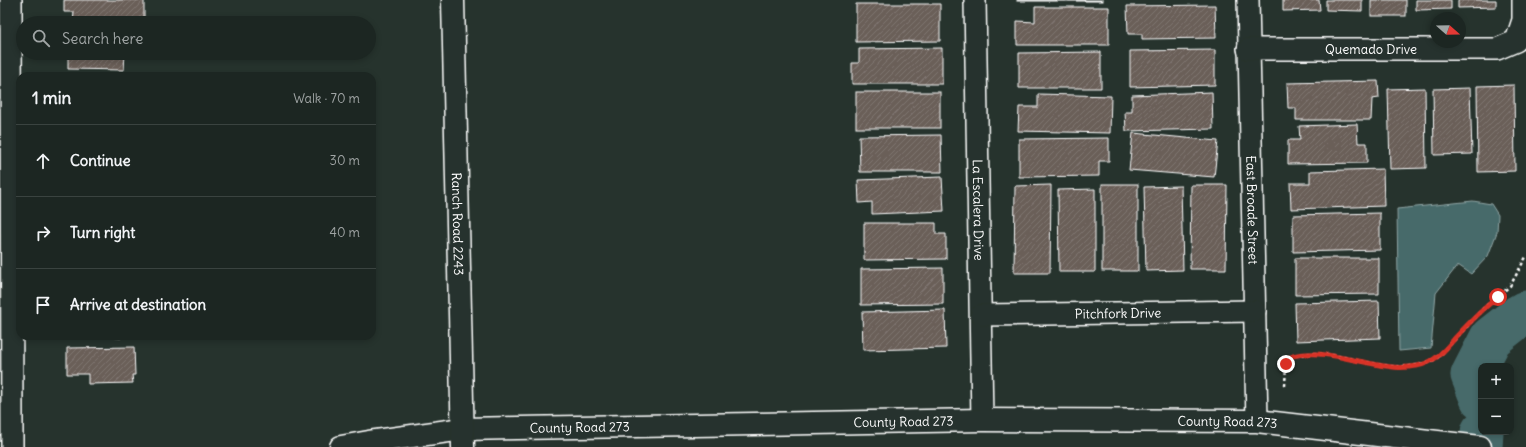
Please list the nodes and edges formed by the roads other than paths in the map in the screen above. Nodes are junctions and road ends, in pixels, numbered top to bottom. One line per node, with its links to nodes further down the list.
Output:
1 (11, 0): 7 (street)
2 (453, 0): 12 (street, Ranch Road 2243)
3 (975, 0): 9 (street, La Escalera Drive)
4 (1248, 0): 6 (street, East Broade Street)
5 (1522, 0): 6 (street, Quemado Drive)
6 (1248, 48): 8 (street, East Broade Street)
7 (6, 307): 14 (street)
8 (1255, 311): 9 (street, Pitchfork Drive); 11 (street, East Broade Street)
9 (981, 315): 10 (street, La Escalera Drive)
10 (982, 420): 11 (street, County Road 273); 12 (street, County Road 273)
11 (1257, 421): 13 (street, County Road 273)
12 (463, 438): 15 (street, County Road 273)
13 (1473, 446)
14 (12, 447)
15 (341, 447)

